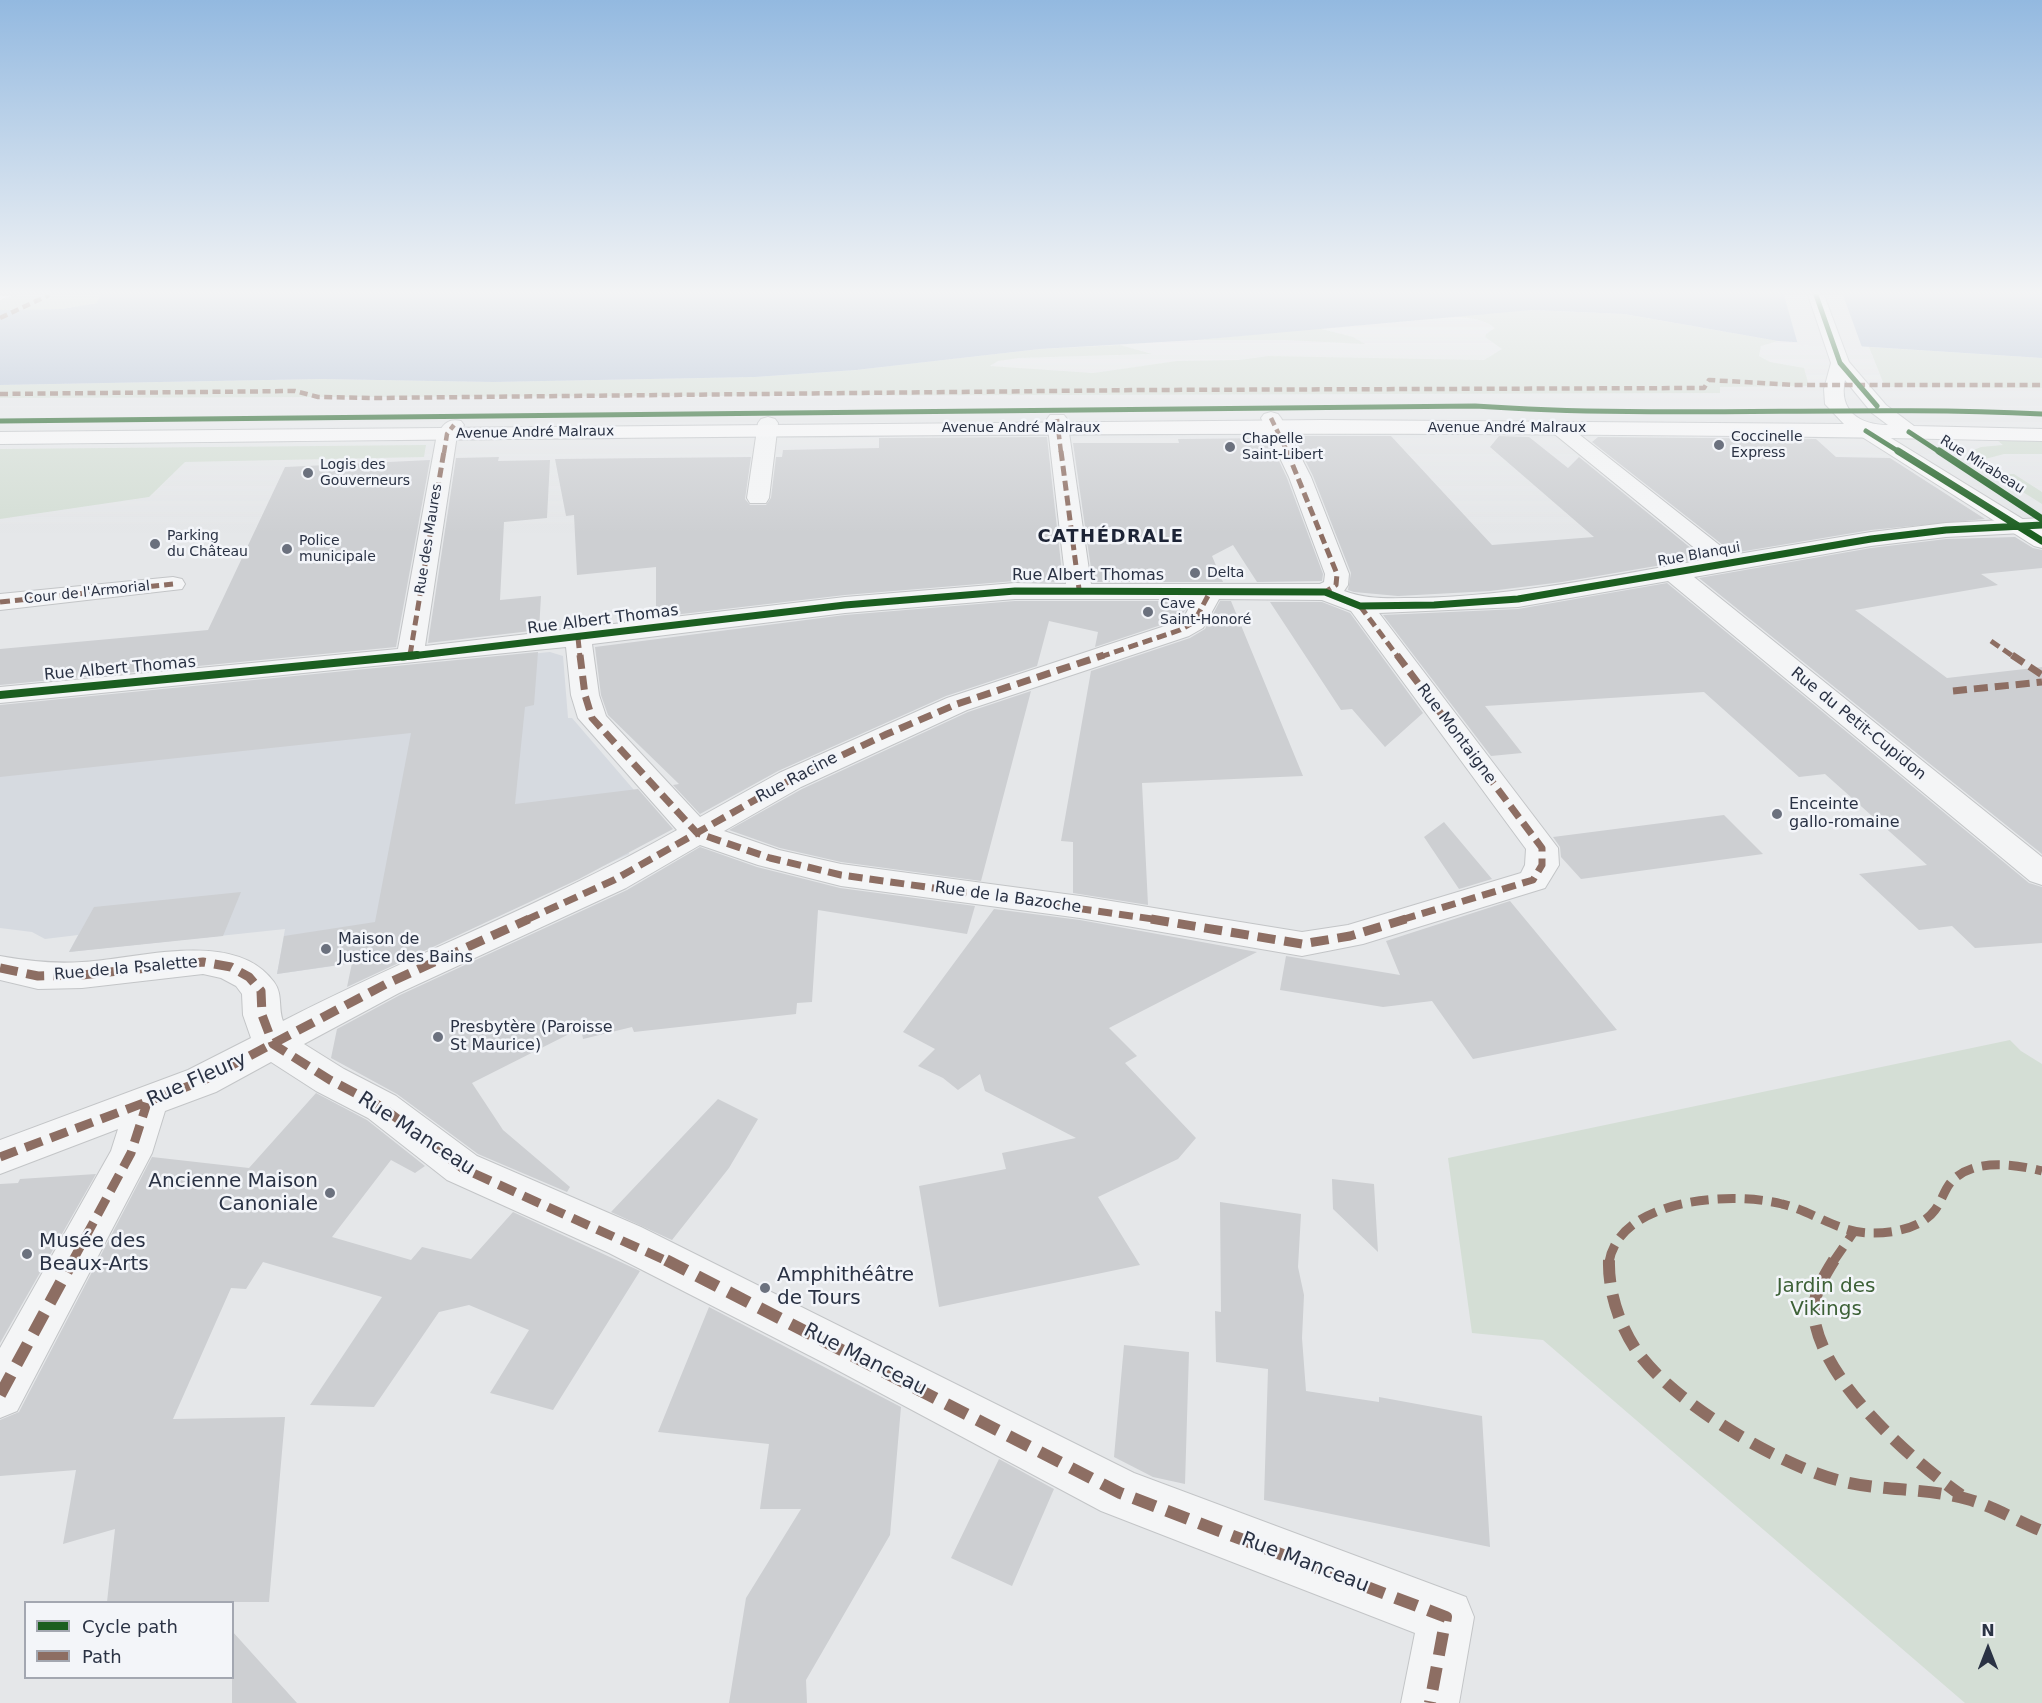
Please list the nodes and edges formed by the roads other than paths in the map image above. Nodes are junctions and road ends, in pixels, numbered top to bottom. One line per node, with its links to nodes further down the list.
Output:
1 (1837, 374): 3 (main road)
2 (1850, 374): 4 (main road, Rue Mirabeau)
3 (1841, 412): 4 (main road, Avenue André Malraux); 5 (main road, Avenue André Malraux); 12 (main road, Rue Mirabeau)
4 (1884, 413): 6 (main road, Avenue André Malraux); 13 (main road, Rue Mirabeau)
5 (1273, 422): 7 (main road, Avenue André Malraux); 9 (main road, Avenue André Malraux); 26 (street)
6 (2042, 422)
7 (1057, 423): 8 (main road, Avenue André Malraux); 24 (street)
8 (768, 426): 10 (main road, Avenue André Malraux); 16 (street)
9 (1559, 428): 12 (main road, Avenue André Malraux); 21 (street)
10 (451, 429): 11 (main road, Avenue André Malraux); 15 (main road, Avenue André Malraux); 30 (street, Rue des Maures)
11 (0, 430)
12 (1866, 432): 13 (main road, Avenue André Malraux); 18 (main road, Rue Mirabeau)
13 (1909, 432): 14 (main road, Avenue André Malraux); 17 (main road, Rue Mirabeau)
14 (2042, 435)
15 (0, 438)
16 (758, 498)
17 (2042, 519)
18 (2016, 525): 19 (street, Rue Blanqui); 20 (main road, Rue Mirabeau); 21 (street, Rue Blanqui)
19 (2042, 525)
20 (2042, 541)
21 (1728, 564): 22 (street, Rue Blanqui)
22 (1674, 573): 28 (street, Rue Blanqui); 34 (street, Rue du Petit-Cupidon)
23 (173, 584): 27 (street, Cour de l'Armorial)
24 (1079, 589): 25 (street, Rue Albert Thomas); 29 (street, Rue Albert Thomas)
25 (1210, 592): 26 (street, Rue Albert Thomas); 32 (street, Rue Racine)
26 (1325, 592): 28 (street)
27 (0, 602)
28 (1360, 606): 33 (street, Rue Montaigne)
29 (578, 638): 30 (street, Rue Albert Thomas); 32 (street, Rue de la Bazoche)
30 (410, 655): 31 (street, Rue Albert Thomas)
31 (0, 695)
32 (697, 833): 33 (street, Rue de la Bazoche); 36 (street, Rue Racine)
33 (1542, 865)
34 (2042, 874)
35 (0, 968): 37 (street, Rue de la Psalette)
36 (386, 984): 37 (street, Rue Fleury)
37 (273, 1044): 38 (street, Rue Fleury); 41 (street, Rue Manceau)
38 (147, 1103): 39 (street, Rue Fleury); 40 (street)
39 (0, 1157)
40 (0, 1395)
41 (1430, 1703)

